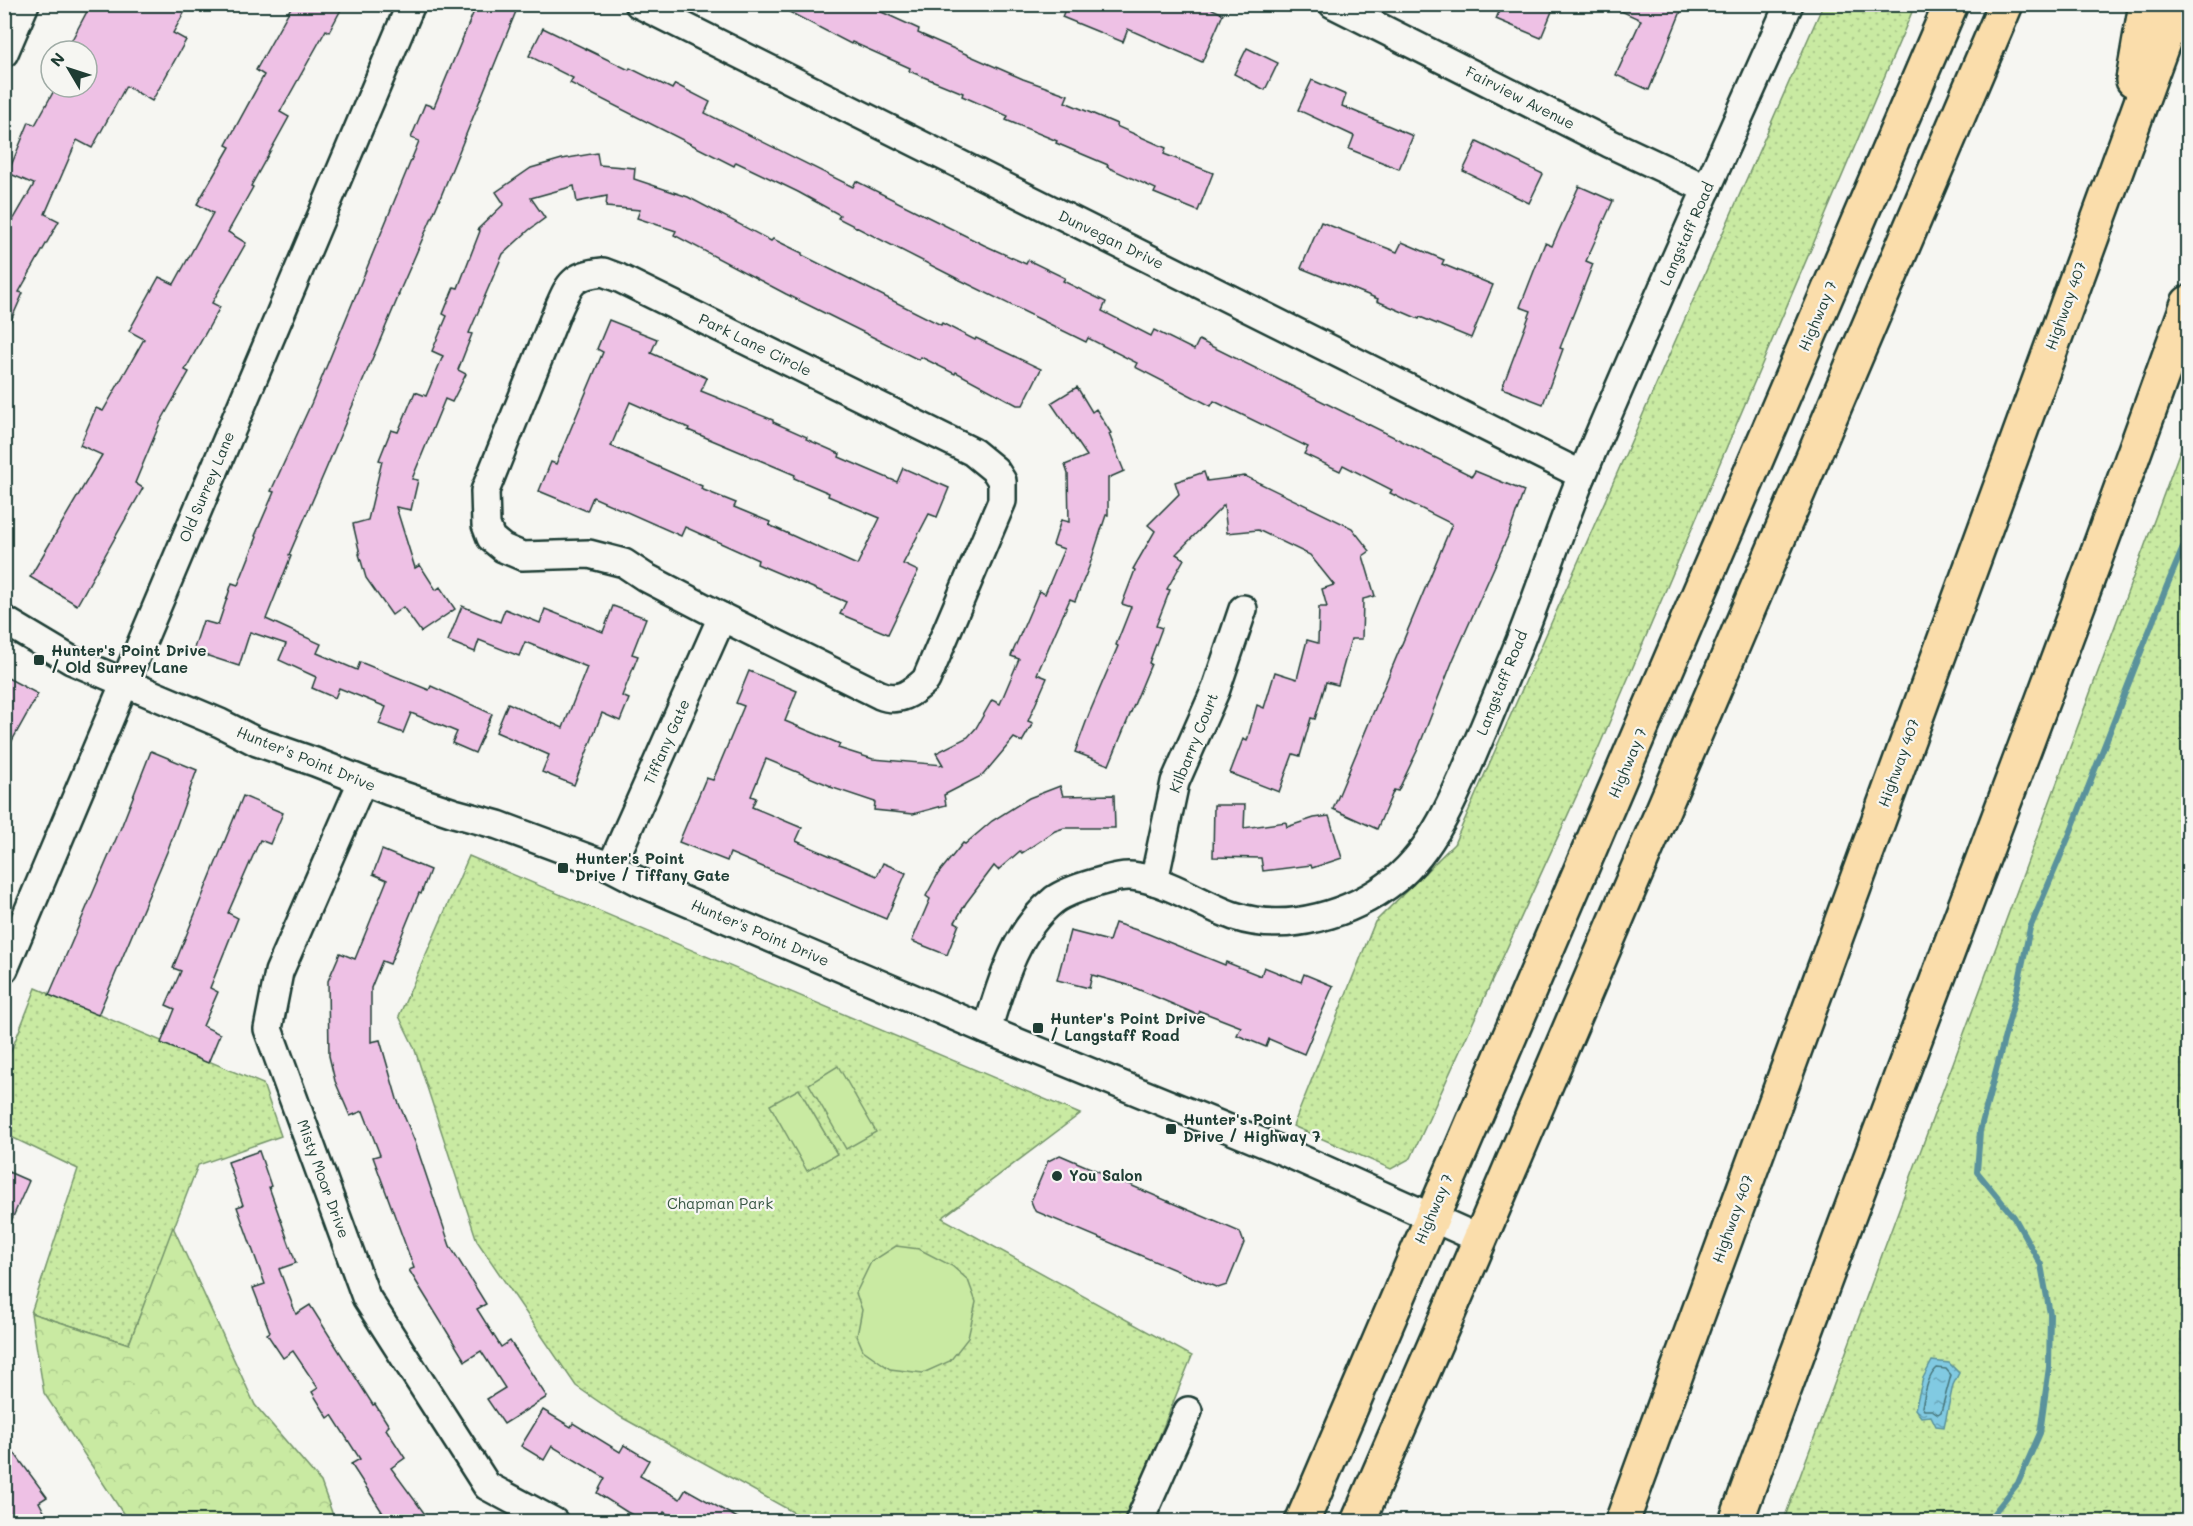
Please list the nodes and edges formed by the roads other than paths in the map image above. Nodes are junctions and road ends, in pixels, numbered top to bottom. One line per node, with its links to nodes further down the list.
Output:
1 (25, 4): 10 (street)
2 (411, 4): 20 (street, Old Surrey Lane)
3 (639, 4): 15 (street, Dunvegan Drive)
4 (1333, 4): 12 (street, Fairview Avenue)
5 (1789, 4): 12 (street, Langstaff Road)
6 (1951, 4): 26 (main road, Highway 7)
7 (2006, 4): 27 (main road)
8 (2146, 4): 11 (main road)
9 (2177, 4): 11 (main road, Highway 407)
10 (4, 53)
11 (2118, 163): 33 (main road, Highway 407)
12 (1707, 189): 15 (street, Langstaff Road)
13 (2188, 303): 16 (main road)
14 (2188, 358): 16 (main road)
15 (1582, 475): 23 (street, Langstaff Road)
16 (2111, 521): 34 (main road)
17 (1243, 609): 23 (street, Kilbarry Court)
18 (723, 617): 18 (street, Park Lane Circle); 22 (street, Tiffany Gate)
19 (4, 620): 20 (street, Hunter's Point Drive)
20 (124, 682): 21 (street, Hunter's Point Drive); 24 (street, Old Surrey Lane)
21 (362, 782): 22 (street, Hunter's Point Drive); 29 (street, Misty Moor Drive)
22 (611, 867): 25 (street, Hunter's Point Drive)
23 (1154, 881): 25 (street, Langstaff Road)
24 (4, 969)
25 (987, 1030): 26 (street, Hunter's Point Drive)
26 (1431, 1216): 27 (street, Hunter's Point Drive); 31 (main road, Highway 7)
27 (1480, 1239): 32 (main road)
28 (1188, 1411): 30 (street)
29 (554, 1521)
30 (1140, 1521)
31 (1302, 1521)
32 (1358, 1521)
33 (1623, 1521)
34 (1736, 1521)

